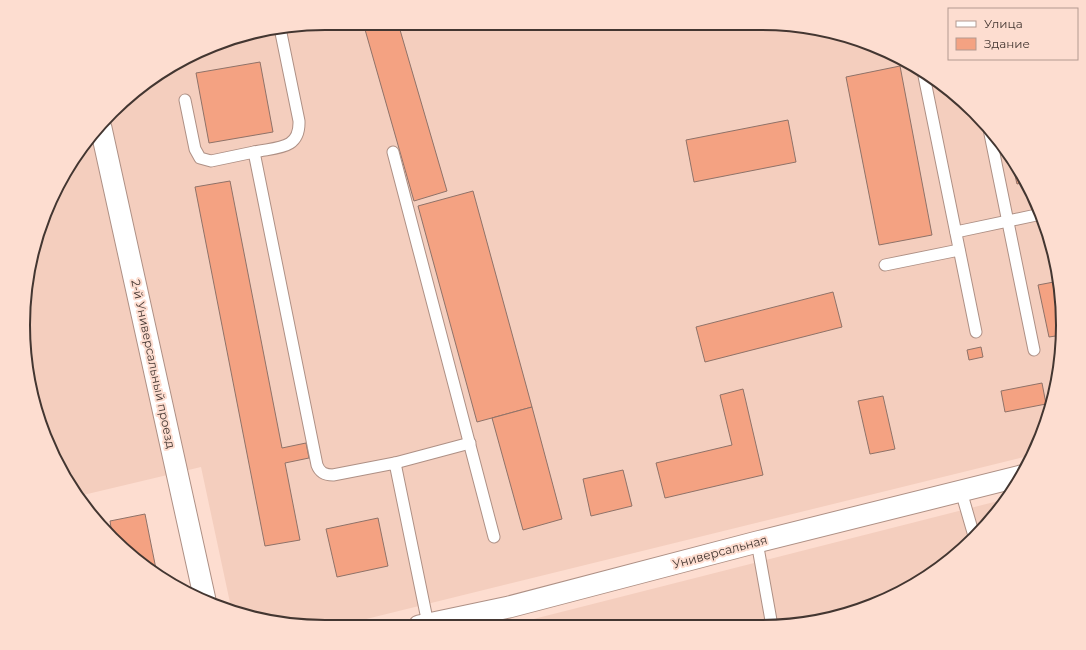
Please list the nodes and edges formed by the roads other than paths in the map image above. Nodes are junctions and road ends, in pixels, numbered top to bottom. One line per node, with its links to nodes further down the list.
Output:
1 (282, 33): 6 (lane)
2 (925, 80): 10 (lane)
3 (185, 100): 6 (lane)
4 (102, 132): 22 (street, 2-й Универсальный проезд)
5 (991, 140): 9 (lane)
6 (254, 152): 16 (lane)
7 (393, 152): 15 (lane)
8 (1035, 215): 9 (lane)
9 (1008, 221): 10 (lane); 14 (lane)
10 (956, 232): 11 (lane)
11 (959, 250): 12 (lane); 13 (lane)
12 (885, 265)
13 (976, 332)
14 (1034, 350)
15 (470, 444): 16 (lane); 20 (lane)
16 (395, 463): 25 (lane)
17 (1012, 478): 18 (street, Универсальная)
18 (962, 491): 19 (lane); 21 (street, Универсальная)
19 (973, 531)
20 (494, 537)
21 (757, 542): 23 (street, Универсальная); 24 (lane)
22 (204, 594)
23 (509, 607): 26 (street, Универсальная); 27 (lane)
24 (771, 619)
25 (422, 620)
26 (447, 620)
27 (491, 620)

